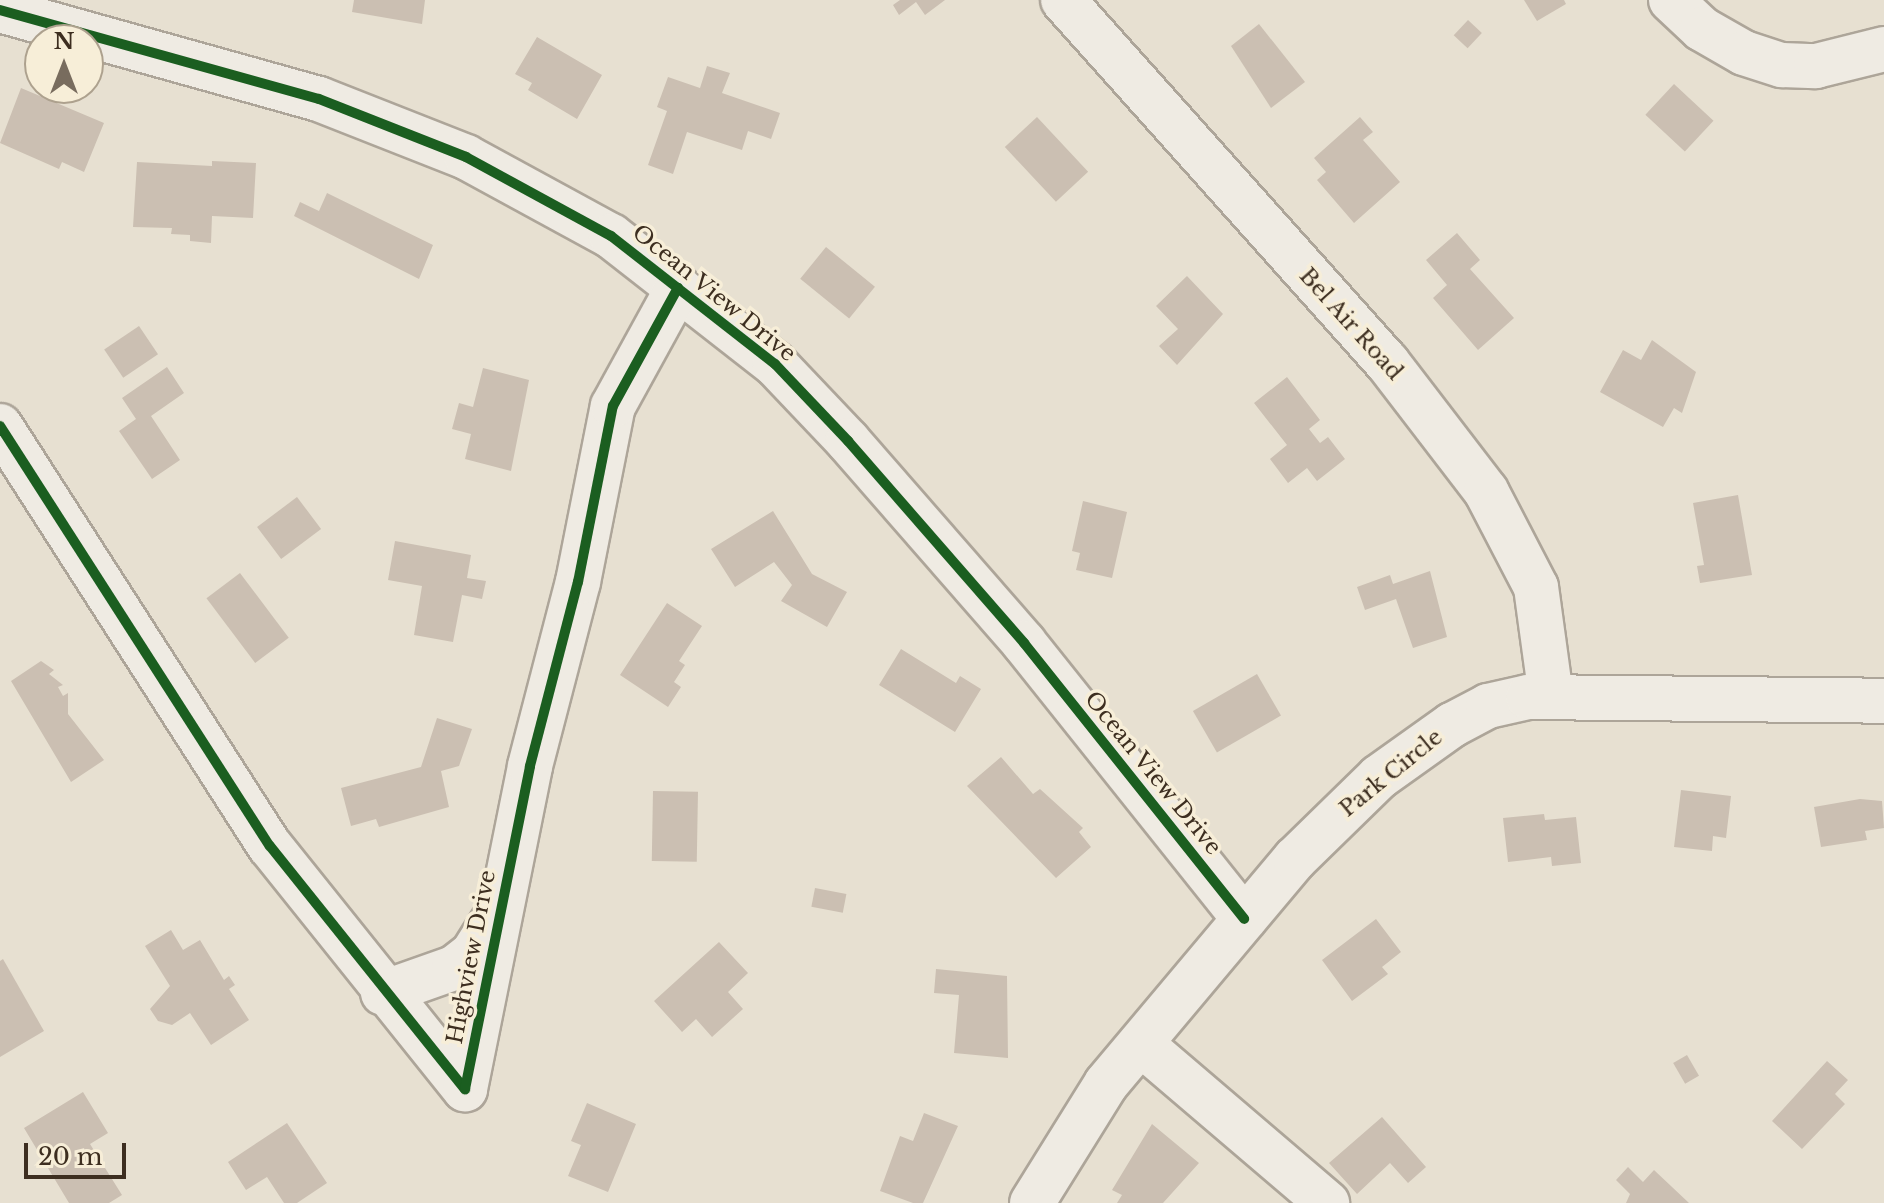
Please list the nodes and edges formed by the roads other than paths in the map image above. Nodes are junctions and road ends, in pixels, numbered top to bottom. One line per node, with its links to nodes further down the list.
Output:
1 (1063, 0): 7 (street, Bel Air Road)
2 (1671, 0): 4 (street)
3 (0, 10): 5 (street, Ocean View Drive)
4 (1884, 49)
5 (678, 288): 9 (street, Highview Drive); 10 (street, Ocean View Drive)
6 (0, 426): 11 (street, Highview Drive)
7 (1551, 697): 8 (street, Park Circle); 10 (street, Park Circle)
8 (1884, 701)
9 (502, 905): 11 (street); 11 (street, Highview Drive)
10 (1244, 919): 12 (street, Park Circle)
11 (383, 993)
12 (1141, 1044): 13 (street, Park Circle); 14 (street)
13 (1032, 1203)
14 (1327, 1203)

